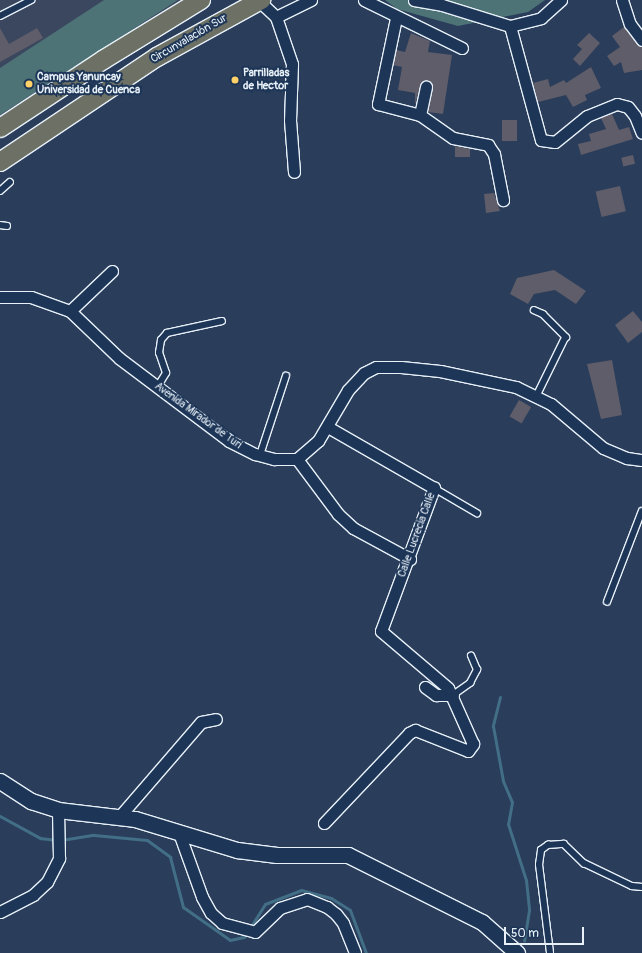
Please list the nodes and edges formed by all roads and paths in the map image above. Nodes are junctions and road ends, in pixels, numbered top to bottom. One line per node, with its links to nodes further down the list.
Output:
1 (31, 0): 10 (lane)
2 (201, 0): 9 (highway)
3 (311, 0): 11 (street)
4 (364, 0): 12 (street)
5 (414, 0): 13 (street)
6 (561, 0): 13 (street)
7 (622, 0): 14 (street)
8 (260, 1): 11 (street); 20 (highway, Circunvalación Sur)
9 (178, 8): 18 (highway)
10 (0, 16)
11 (276, 17): 21 (street)
12 (396, 18): 15 (street); 17 (street)
13 (510, 26): 19 (street)
14 (642, 40)
15 (462, 48)
16 (426, 87): 17 (street)
17 (420, 115): 24 (street)
18 (0, 128)
19 (642, 133)
20 (0, 162)
21 (294, 172)
22 (10, 182): 23 (lane)
23 (0, 191)
24 (503, 200)
25 (0, 225): 26 (lane)
26 (7, 226)
27 (112, 271): 30 (street)
28 (0, 297): 30 (street, Avenida Mirador de Turi)
29 (534, 310): 34 (lane)
30 (70, 311): 33 (street, Avenida Mirador de Turi)
31 (222, 321): 33 (lane)
32 (286, 376): 36 (lane)
33 (158, 386): 36 (street, Avenida Mirador de Turi)
34 (537, 396): 35 (street); 38 (street)
35 (328, 427): 37 (street); 39 (street, Calle Lucrecia Calle)
36 (260, 455): 37 (street, Avenida Mirador de Turi)
37 (297, 459): 42 (street)
38 (642, 460)
39 (434, 488): 41 (lane); 42 (street, Calle Lucrecia Calle)
40 (642, 511): 43 (lane)
41 (476, 513)
42 (410, 559): 46 (street, Calle Lucrecia Calle)
43 (607, 602)
44 (471, 656): 46 (lane)
45 (425, 687): 46 (street)
46 (453, 695): 51 (street)
47 (216, 719): 50 (street)
48 (0, 781): 49 (main road)
49 (58, 810): 50 (main road); 54 (street)
50 (119, 817): 52 (main road)
51 (324, 823)
52 (179, 833): 55 (street); 56 (main road)
53 (642, 887): 57 (lane)
54 (0, 912)
55 (355, 953)
56 (517, 953)
57 (550, 953)

